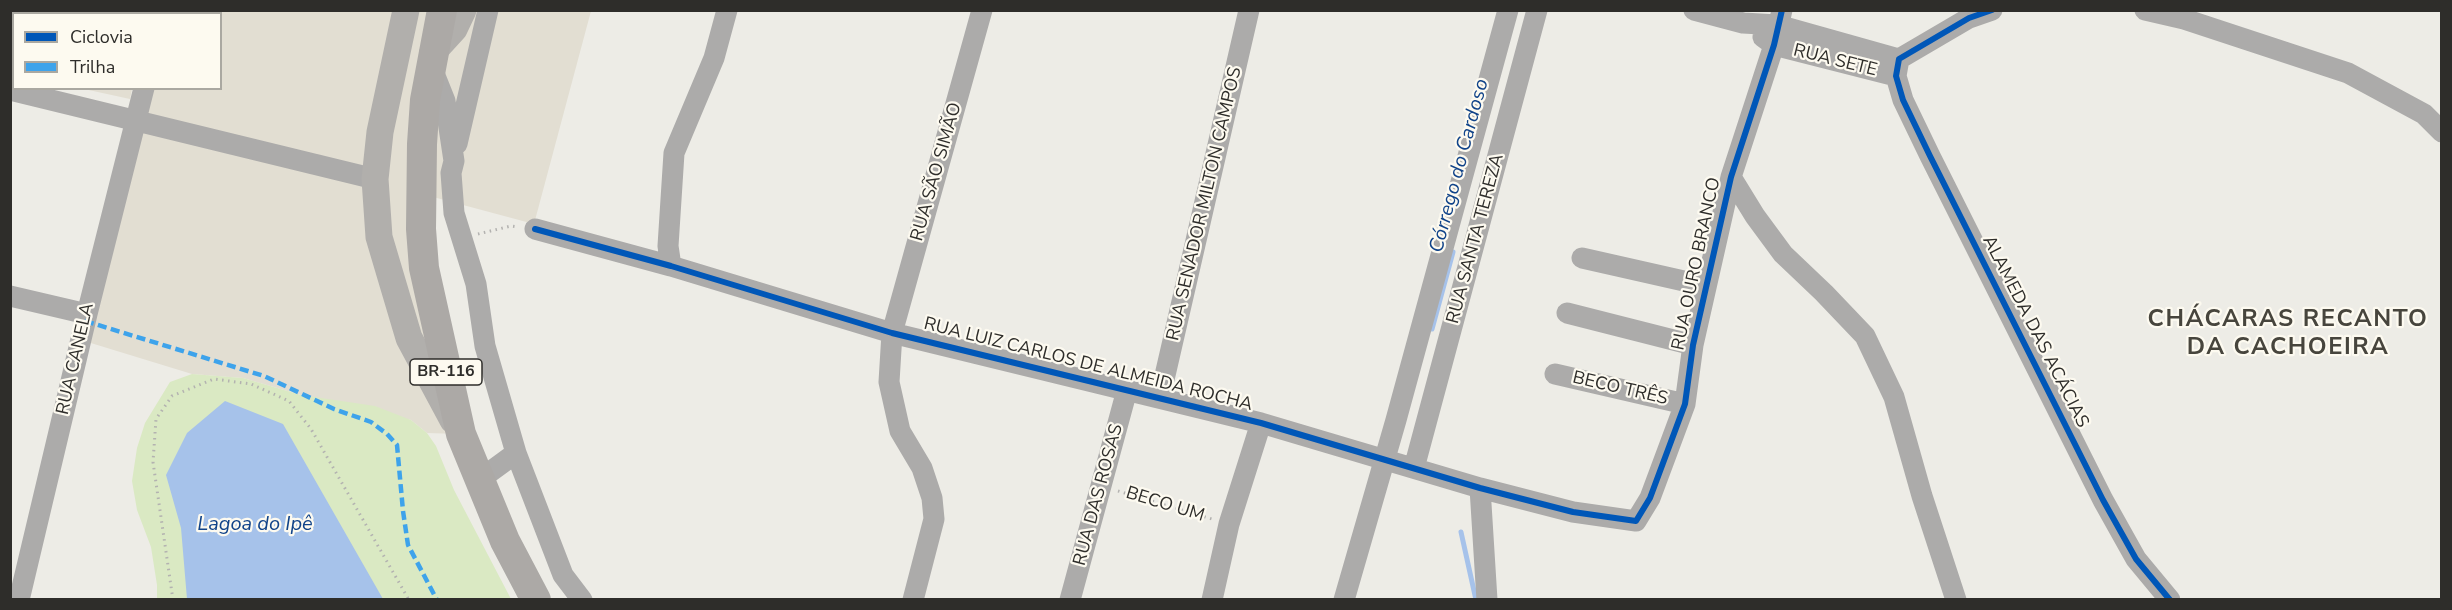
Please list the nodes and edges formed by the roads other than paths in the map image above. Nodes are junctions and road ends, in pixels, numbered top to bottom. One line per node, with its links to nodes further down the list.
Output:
1 (406, 10): 22 (main road)
2 (442, 10): 14 (highway, BR-116)
3 (463, 10): 14 (main road)
4 (488, 10): 20 (street)
5 (727, 10): 25 (street)
6 (982, 10): 30 (street, RUA SÃO SIMÃO)
7 (1249, 10): 34 (street, RUA SENADOR MILTON CAMPOS)
8 (1508, 10): 39 (street, RUA SANTA TEREZA)
9 (1537, 10): 40 (street, RUA SANTA TEREZA)
10 (1694, 10): 13 (street, RUA SETE)
11 (1992, 10): 15 (street)
12 (2145, 10): 19 (street)
13 (1778, 27): 15 (street, RUA SETE); 21 (street, RUA OURO BRANCO)
14 (432, 58): 20 (street); 37 (highway, BR-116)
15 (1897, 68): 53 (street, ALAMEDA DAS ACÁCIAS)
16 (10, 90): 18 (street)
17 (143, 90): 18 (street, RUA CANELA)
18 (136, 119): 22 (street); 29 (street, RUA CANELA)
19 (2442, 132)
20 (454, 161): 38 (street)
21 (1731, 177): 26 (street, RUA OURO BRANCO); 52 (street)
22 (375, 179): 37 (main road)
23 (535, 229): 25 (street, RUA LUIZ CARLOS DE ALMEIDA ROCHA)
24 (1582, 258): 26 (street)
25 (671, 266): 30 (street, RUA LUIZ CARLOS DE ALMEIDA ROCHA)
26 (1706, 286): 31 (street, RUA OURO BRANCO)
27 (10, 296): 29 (street)
28 (1567, 313): 31 (street)
29 (87, 314): 44 (street, RUA CANELA)
30 (892, 333): 33 (street, RUA LUIZ CARLOS DE ALMEIDA ROCHA); 47 (street, RUA SÃO SIMÃO)
31 (1693, 345): 35 (street, RUA OURO BRANCO)
32 (1555, 374): 35 (street, BECO TRÊS)
33 (1127, 390): 34 (street, RUA LUIZ CARLOS DE ALMEIDA ROCHA); 48 (street, RUA DAS ROSAS)
34 (1160, 397): 36 (street, RUA LUIZ CARLOS DE ALMEIDA ROCHA)
35 (1685, 404): 43 (street, RUA OURO BRANCO)
36 (1261, 423): 39 (street, RUA LUIZ CARLOS DE ALMEIDA ROCHA); 49 (street)
37 (461, 434): 41 (highway, BR-116)
38 (516, 453): 41 (street); 46 (street)
39 (1385, 459): 40 (street, RUA LUIZ CARLOS DE ALMEIDA ROCHA); 50 (street, RUA SANTA TEREZA)
40 (1414, 468): 42 (street, RUA LUIZ CARLOS DE ALMEIDA ROCHA)
41 (479, 480): 45 (highway, BR-116)
42 (1480, 488): 43 (street, RUA LUIZ CARLOS DE ALMEIDA ROCHA); 51 (street)
43 (1636, 521)
44 (19, 600)
45 (536, 600)
46 (582, 600)
47 (913, 600)
48 (1070, 600)
49 (1212, 600)
50 (1344, 600)
51 (1487, 600)
52 (1956, 600)
53 (2170, 600)

